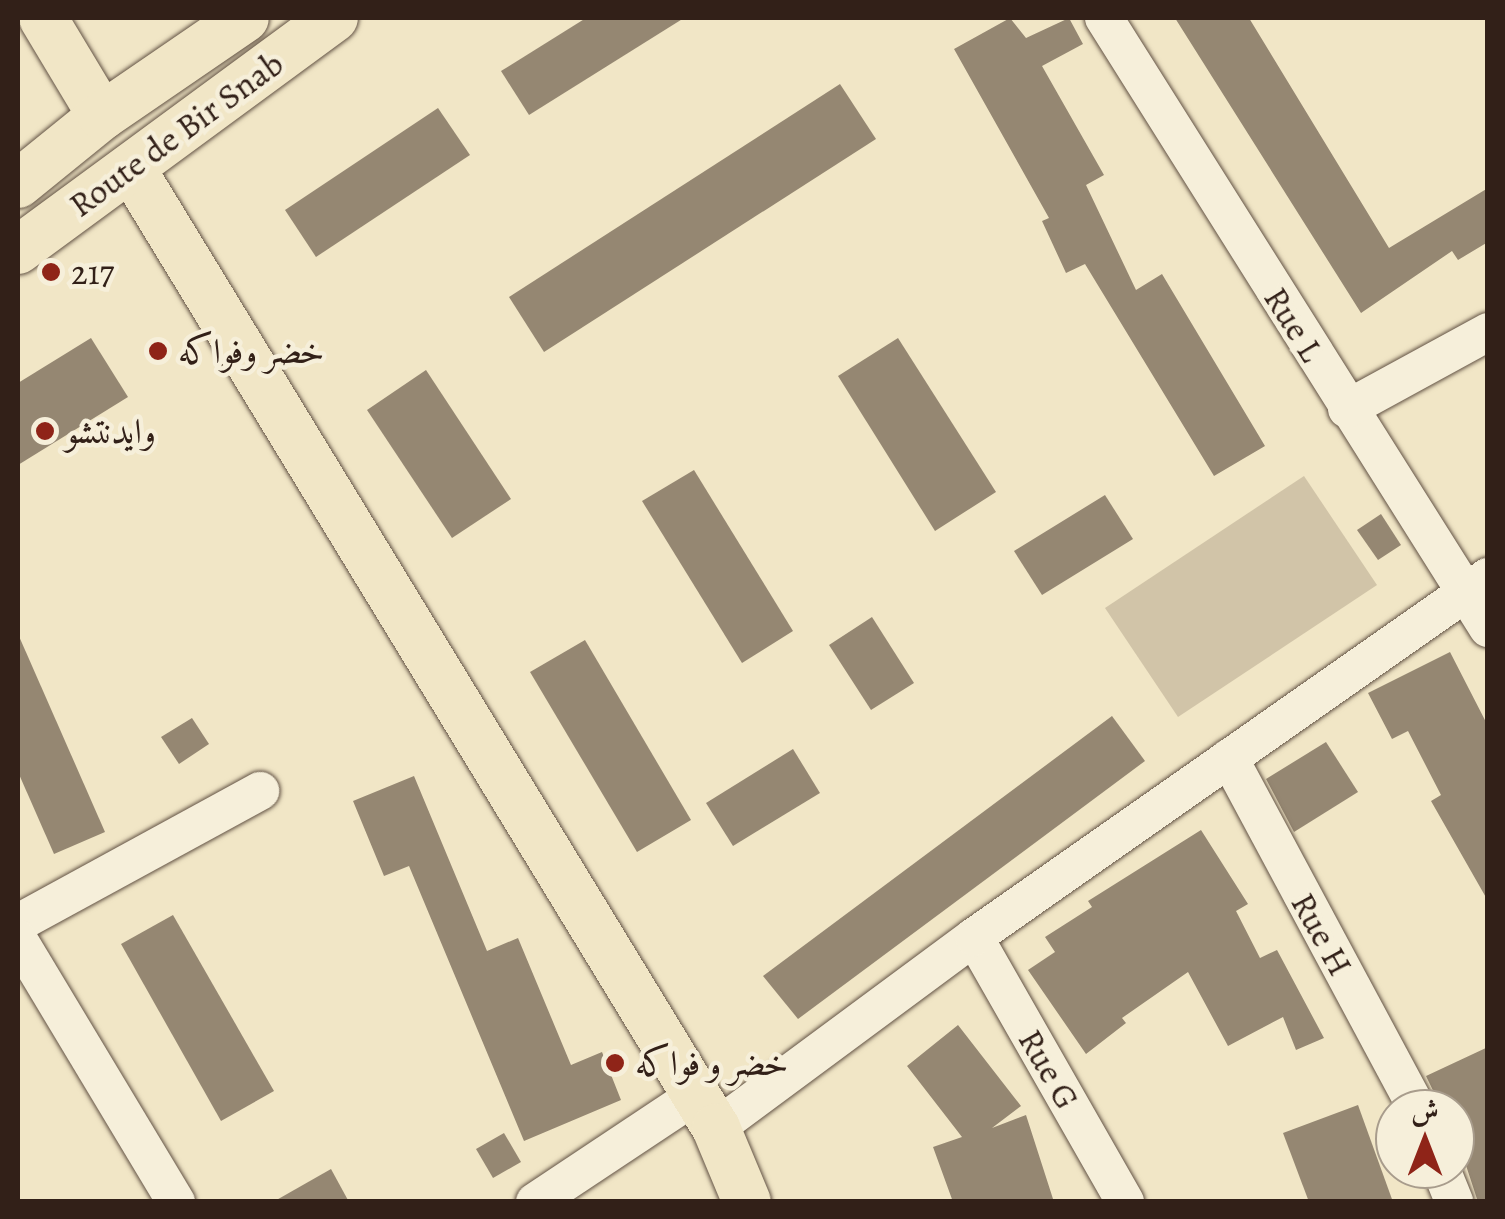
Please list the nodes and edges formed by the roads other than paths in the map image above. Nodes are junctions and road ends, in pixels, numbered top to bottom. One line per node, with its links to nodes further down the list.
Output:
1 (43, 18): 5 (main road)
2 (245, 18): 5 (main road, Route de Bir Snab)
3 (334, 18): 6 (main road, Route de Bir Snab)
4 (1104, 18): 10 (street, Rue L)
5 (97, 121): 6 (main road); 6 (main road); 7 (main road, Route de Bir Snab)
6 (129, 169): 8 (main road, Route de Bir Snab); 19 (main road)
7 (18, 184)
8 (18, 250)
9 (1488, 332): 10 (street)
10 (1347, 409): 11 (street, Rue L)
11 (1476, 584): 12 (street, Rue L); 13 (street)
12 (1488, 628)
13 (1228, 758): 16 (street); 18 (street, Rue H)
14 (260, 791): 15 (street)
15 (18, 923)
16 (974, 937): 19 (street); 23 (street, Rue G)
17 (18, 939): 20 (street)
18 (1406, 1089)
19 (706, 1112): 21 (street); 22 (main road)
20 (176, 1202)
21 (535, 1202)
22 (747, 1202)
23 (1125, 1202)

